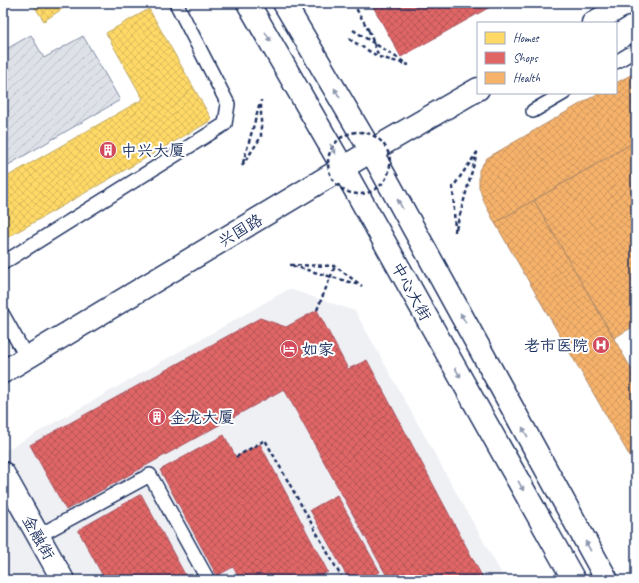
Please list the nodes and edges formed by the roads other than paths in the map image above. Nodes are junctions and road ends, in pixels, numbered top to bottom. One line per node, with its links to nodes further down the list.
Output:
1 (176, 3): 13 (lane)
2 (248, 3): 12 (main road, 中心大街, one-way to 12)
3 (284, 3): 11 (main road, 中心大街, one-way to 3)
4 (627, 3): 5 (main road)
5 (595, 22)
6 (636, 50): 7 (lane)
7 (617, 61)
8 (477, 90): 11 (main road, 兴国路)
9 (562, 94): 10 (lane)
10 (533, 111)
11 (371, 151): 12 (main road, 兴国路); 22 (main road, 中心大街, one-way to 11)
12 (342, 178): 15 (main road, 兴国路); 21 (main road, 中心大街, one-way to 21)
13 (3, 263)
14 (3, 315): 15 (lane)
15 (27, 358): 16 (main road, 兴国路)
16 (3, 372)
17 (3, 473): 18 (main road, 金融街)
18 (38, 536): 19 (main road, 金融街); 20 (lane)
19 (63, 580)
20 (208, 580)
21 (574, 580)
22 (607, 580)

